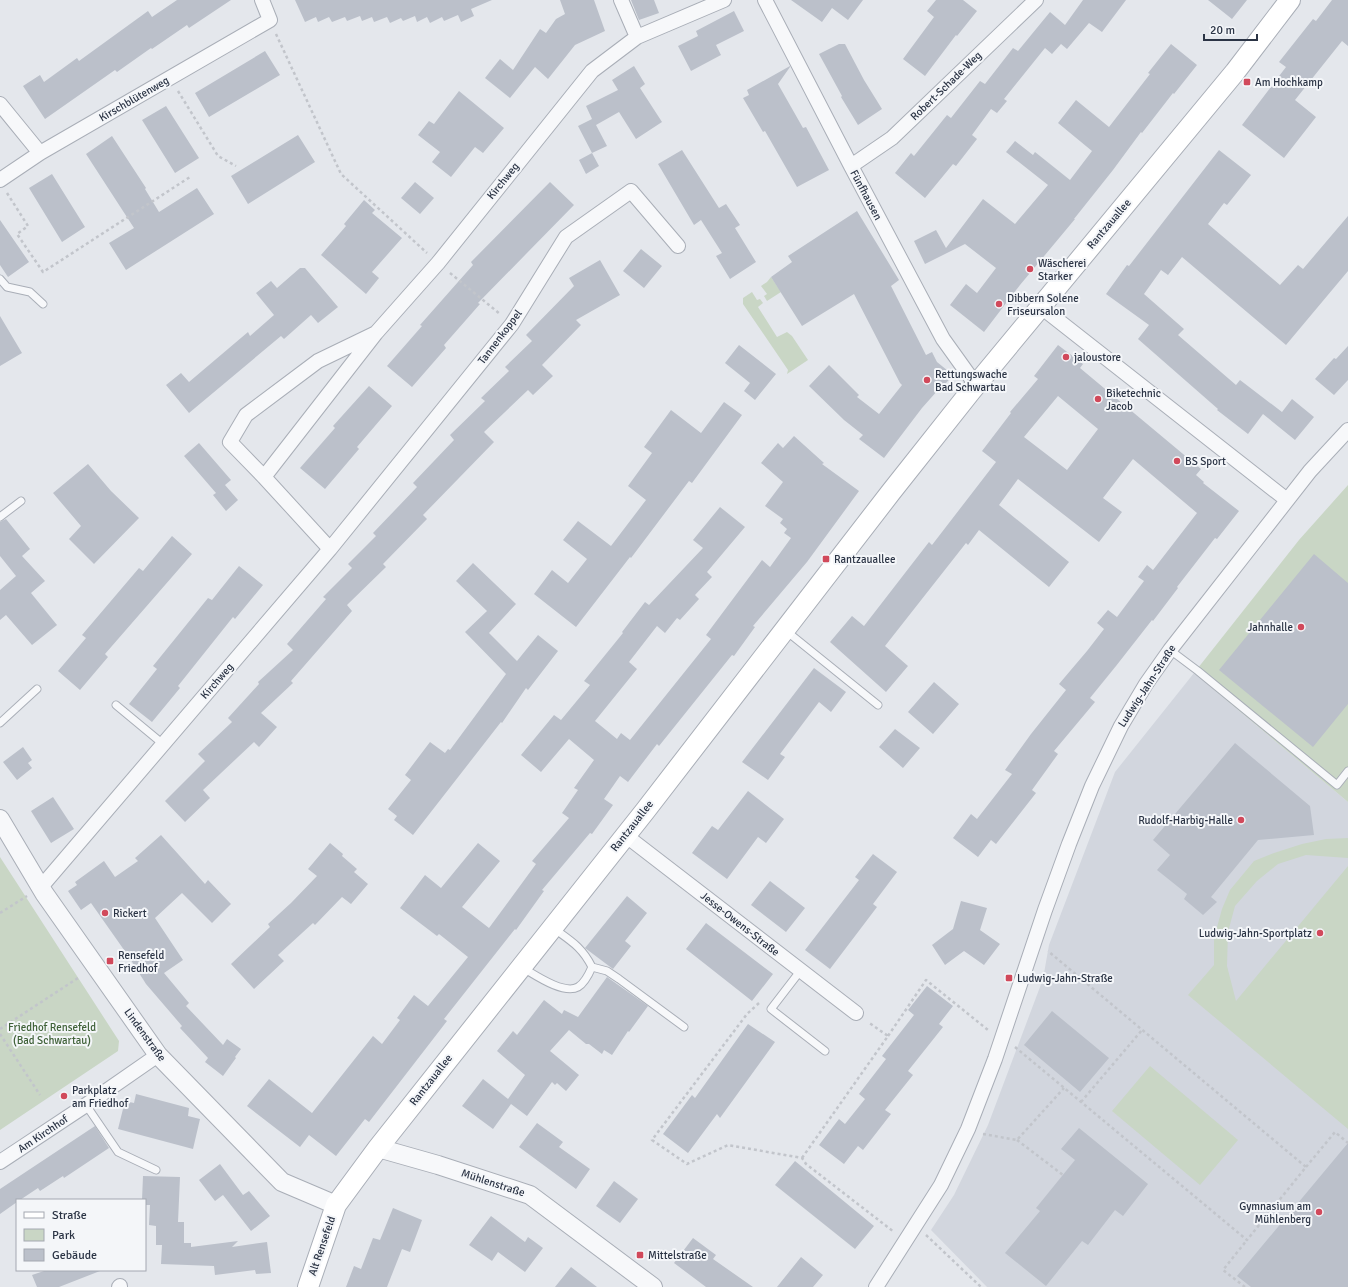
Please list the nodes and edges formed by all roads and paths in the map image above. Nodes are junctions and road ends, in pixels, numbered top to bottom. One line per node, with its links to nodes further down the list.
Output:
1 (262, 0): 7 (street)
2 (621, 0): 8 (street)
3 (724, 0): 8 (street)
4 (765, 0): 13 (street, Fünfhausen)
5 (1036, 0): 13 (street, Robert-Schade-Weg)
6 (1290, 0): 20 (main road, Rantzauallee)
7 (270, 20): 9 (street, Kirschblütenweg); 17 (path)
8 (637, 38): 17 (street, Kirchweg)
9 (170, 79): 11 (street, Kirschblütenweg); 12 (path)
10 (0, 104): 11 (street)
11 (40, 153): 15 (street, Kirschblütenweg)
12 (236, 166)
13 (851, 166): 23 (street, Fünfhausen)
14 (190, 177): 15 (path)
15 (2, 184)
16 (678, 246): 21 (street, Tannenkoppel)
17 (438, 263): 21 (path); 22 (street, Kirchweg)
18 (0, 279): 19 (lane)
19 (43, 304)
20 (1041, 307): 23 (main road, Rantzauallee); 26 (street)
21 (512, 324): 29 (street, Tannenkoppel)
22 (376, 333): 25 (street, Kirchweg); 25 (street, Kirchweg)
23 (976, 385): 30 (main road, Rantzauallee)
24 (1348, 430): 26 (street, Ludwig-Jahn-Straße)
25 (264, 476): 29 (street, Kirchweg)
26 (1286, 500): 31 (street, Ludwig-Jahn-Straße)
27 (21, 501): 28 (lane)
28 (0, 517)
29 (330, 549): 36 (street, Kirchweg)
30 (785, 630): 34 (lane); 39 (main road, Rantzauallee)
31 (1170, 650): 37 (lane); 43 (street, Ludwig-Jahn-Straße)
32 (36, 689): 35 (lane)
33 (116, 705): 36 (lane)
34 (878, 705)
35 (0, 723)
36 (162, 744): 40 (street, Kirchweg)
37 (1348, 771)
38 (0, 819): 40 (street, Lindenstraße)
39 (625, 835): 42 (main road, Rantzauallee); 46 (street, Jesse-Owens-Straße)
40 (41, 887): 41 (path); 58 (street, Lindenstraße)
41 (0, 912)
42 (552, 928): 44 (main road, Rantzauallee); 45 (lane)
43 (1035, 941): 52 (path); 55 (street, Ludwig-Jahn-Straße)
44 (522, 966): 45 (lane); 66 (main road, Rantzauallee)
45 (592, 967): 50 (lane)
46 (801, 970): 49 (street, Jesse-Owens-Straße); 57 (lane)
47 (78, 978): 51 (path)
48 (762, 1000): 67 (path)
49 (856, 1012): 54 (path)
50 (684, 1027)
51 (0, 1028)
52 (1142, 1030): 61 (path); 69 (path)
53 (0, 1034): 60 (path)
54 (888, 1036): 55 (path); 67 (path)
55 (1001, 1040): 63 (street, Ludwig-Jahn-Straße)
56 (1016, 1047): 59 (path)
57 (825, 1051)
58 (158, 1055): 62 (street, Am Kirchhof); 72 (street, Lindenstraße)
59 (1064, 1088): 61 (path); 64 (path)
60 (40, 1095)
61 (1081, 1102): 75 (path)
62 (86, 1105): 68 (street, Am Kirchhof); 70 (lane)
63 (968, 1129): 64 (path); 73 (street, Ludwig-Jahn-Straße)
64 (1017, 1140): 71 (path)
65 (1348, 1143): 69 (path)
66 (378, 1148): 72 (main road, Rantzauallee); 77 (street, Mühlenstraße)
67 (802, 1158): 74 (path)
68 (0, 1162)
69 (1306, 1167): 75 (path)
70 (156, 1170)
71 (1063, 1175)
72 (336, 1205): 76 (main road, Alt Rensefeld)
73 (915, 1225): 74 (street, Ludwig-Jahn-Straße); 79 (path)
74 (906, 1240): 78 (street, Ludwig-Jahn-Straße)
75 (1247, 1240): 80 (path)
76 (308, 1287)
77 (653, 1287)
78 (876, 1287)
79 (981, 1287)
80 (1245, 1287)

